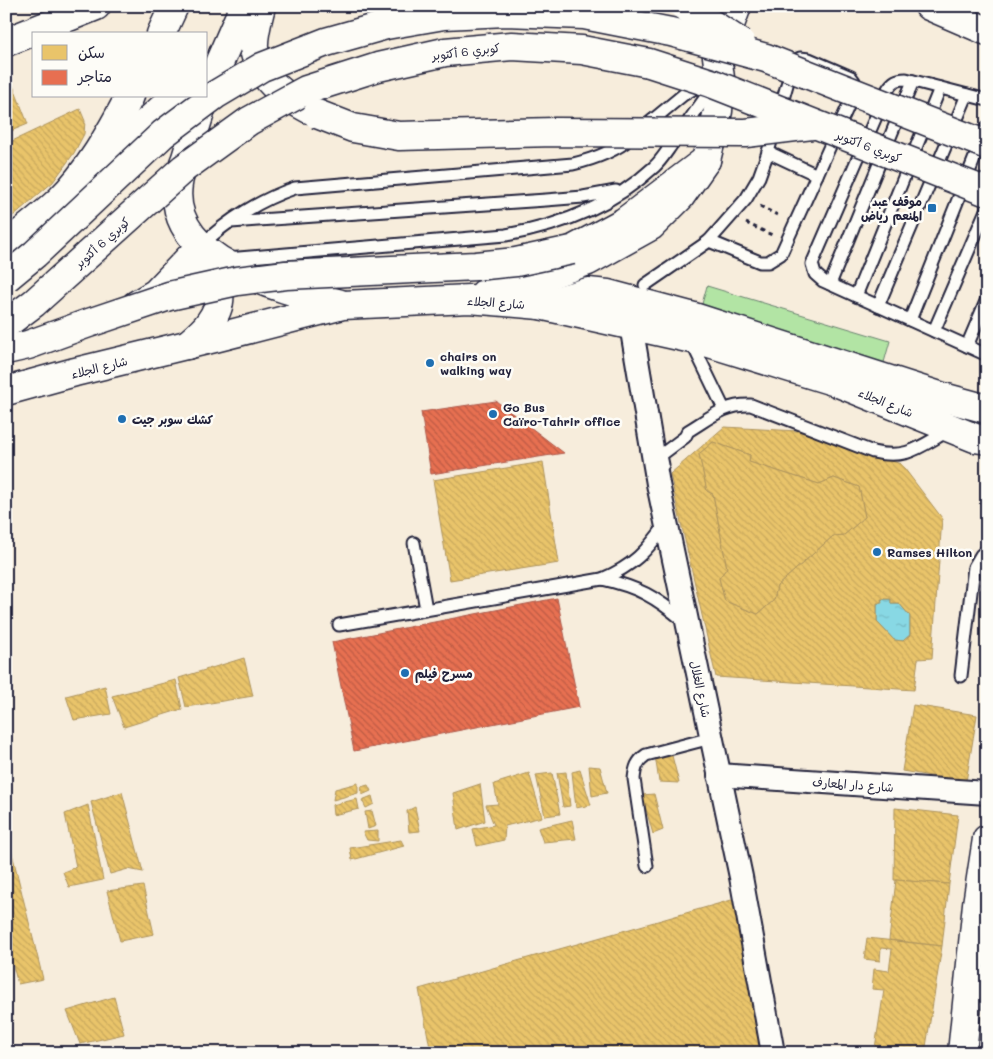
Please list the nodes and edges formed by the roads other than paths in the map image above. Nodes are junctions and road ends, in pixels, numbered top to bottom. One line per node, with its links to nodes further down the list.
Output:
1 (96, 6): 11 (main road)
2 (174, 6): 10 (main road)
3 (244, 6): 14 (main road)
4 (261, 6): 26 (main road, bridge)
5 (684, 6): 13 (main road, bridge)
6 (710, 6): 12 (main road)
7 (737, 6): 12 (main road)
8 (929, 6): 9 (main road)
9 (987, 31)
10 (162, 32)
11 (6, 42)
12 (717, 49): 15 (main road)
13 (766, 58): 28 (main road, bridge); 41 (main road, bridge)
14 (214, 62): 17 (main road)
15 (730, 80): 30 (main road); 32 (lane); 36 (lane)
16 (913, 81): 18 (lane); 42 (lane); 42 (lane)
17 (208, 87)
18 (940, 88): 20 (lane); 44 (lane)
19 (772, 95): 24 (lane)
20 (967, 95): 25 (lane); 49 (lane)
21 (129, 98): 34 (main road)
22 (174, 98): 34 (main road)
23 (205, 98): 39 (main road)
24 (783, 100): 29 (lane); 31 (lane)
25 (987, 100)
26 (813, 124): 33 (main road, كوبري 6 أكتوبر, bridge); 51 (main road, كوبري 6 أكتوبر, bridge)
27 (987, 127): 50 (lane)
28 (987, 145)
29 (768, 152): 31 (lane); 37 (lane)
30 (706, 160): 45 (main road); 57 (main road, bridge)
31 (817, 175): 37 (lane)
32 (626, 189): 36 (lane); 39 (lane)
33 (987, 192)
34 (61, 199): 38 (main road)
35 (987, 208): 54 (lane)
36 (230, 222): 39 (lane)
37 (709, 241): 43 (lane)
38 (6, 244)
39 (211, 252): 40 (main road); 47 (main road)
40 (173, 276): 55 (main road); 59 (main road)
41 (6, 278)
42 (830, 284): 44 (lane)
43 (645, 285)
44 (856, 296): 49 (lane)
45 (468, 299): 47 (main road, شارع الجلاء); 48 (main road, شارع الجلاء)
46 (987, 299): 56 (lane)
47 (343, 305): 55 (main road, شارع الجلاء)
48 (540, 305): 52 (main road, شارع الجلاء); 53 (main road)
49 (878, 306): 50 (lane)
50 (910, 320): 54 (lane)
51 (6, 324)
52 (631, 325): 53 (main road, شارع الجلاء); 64 (street, شارع الغلال)
53 (692, 328): 61 (lane); 62 (main road); 63 (main road, شارع الجلاء)
54 (934, 331): 56 (lane)
55 (187, 345): 60 (main road, شارع الجلاء)
56 (967, 346): 58 (lane)
57 (6, 350)
58 (987, 355)
59 (6, 360)
60 (6, 391)
61 (724, 409): 63 (lane); 64 (lane)
62 (987, 409)
63 (975, 439)
64 (657, 454): 65 (street, شارع الغلال); 72 (lane)
65 (666, 524): 68 (lane); 71 (street, شارع الغلال)
66 (414, 543): 69 (lane)
67 (987, 550): 73 (lane)
68 (602, 579): 69 (lane); 71 (lane)
69 (426, 609): 70 (lane)
70 (339, 624)
71 (687, 624): 72 (street, شارع الغلال)
72 (696, 666): 74 (street, شارع الغلال)
73 (961, 676)
74 (711, 738): 75 (street, شارع الغلال); 78 (lane)
75 (719, 775): 76 (street, شارع دار المعارف); 79 (street, شارع الغلال)
76 (987, 793)
77 (987, 839): 80 (main road)
78 (647, 866)
79 (774, 1053)
80 (962, 1053)

